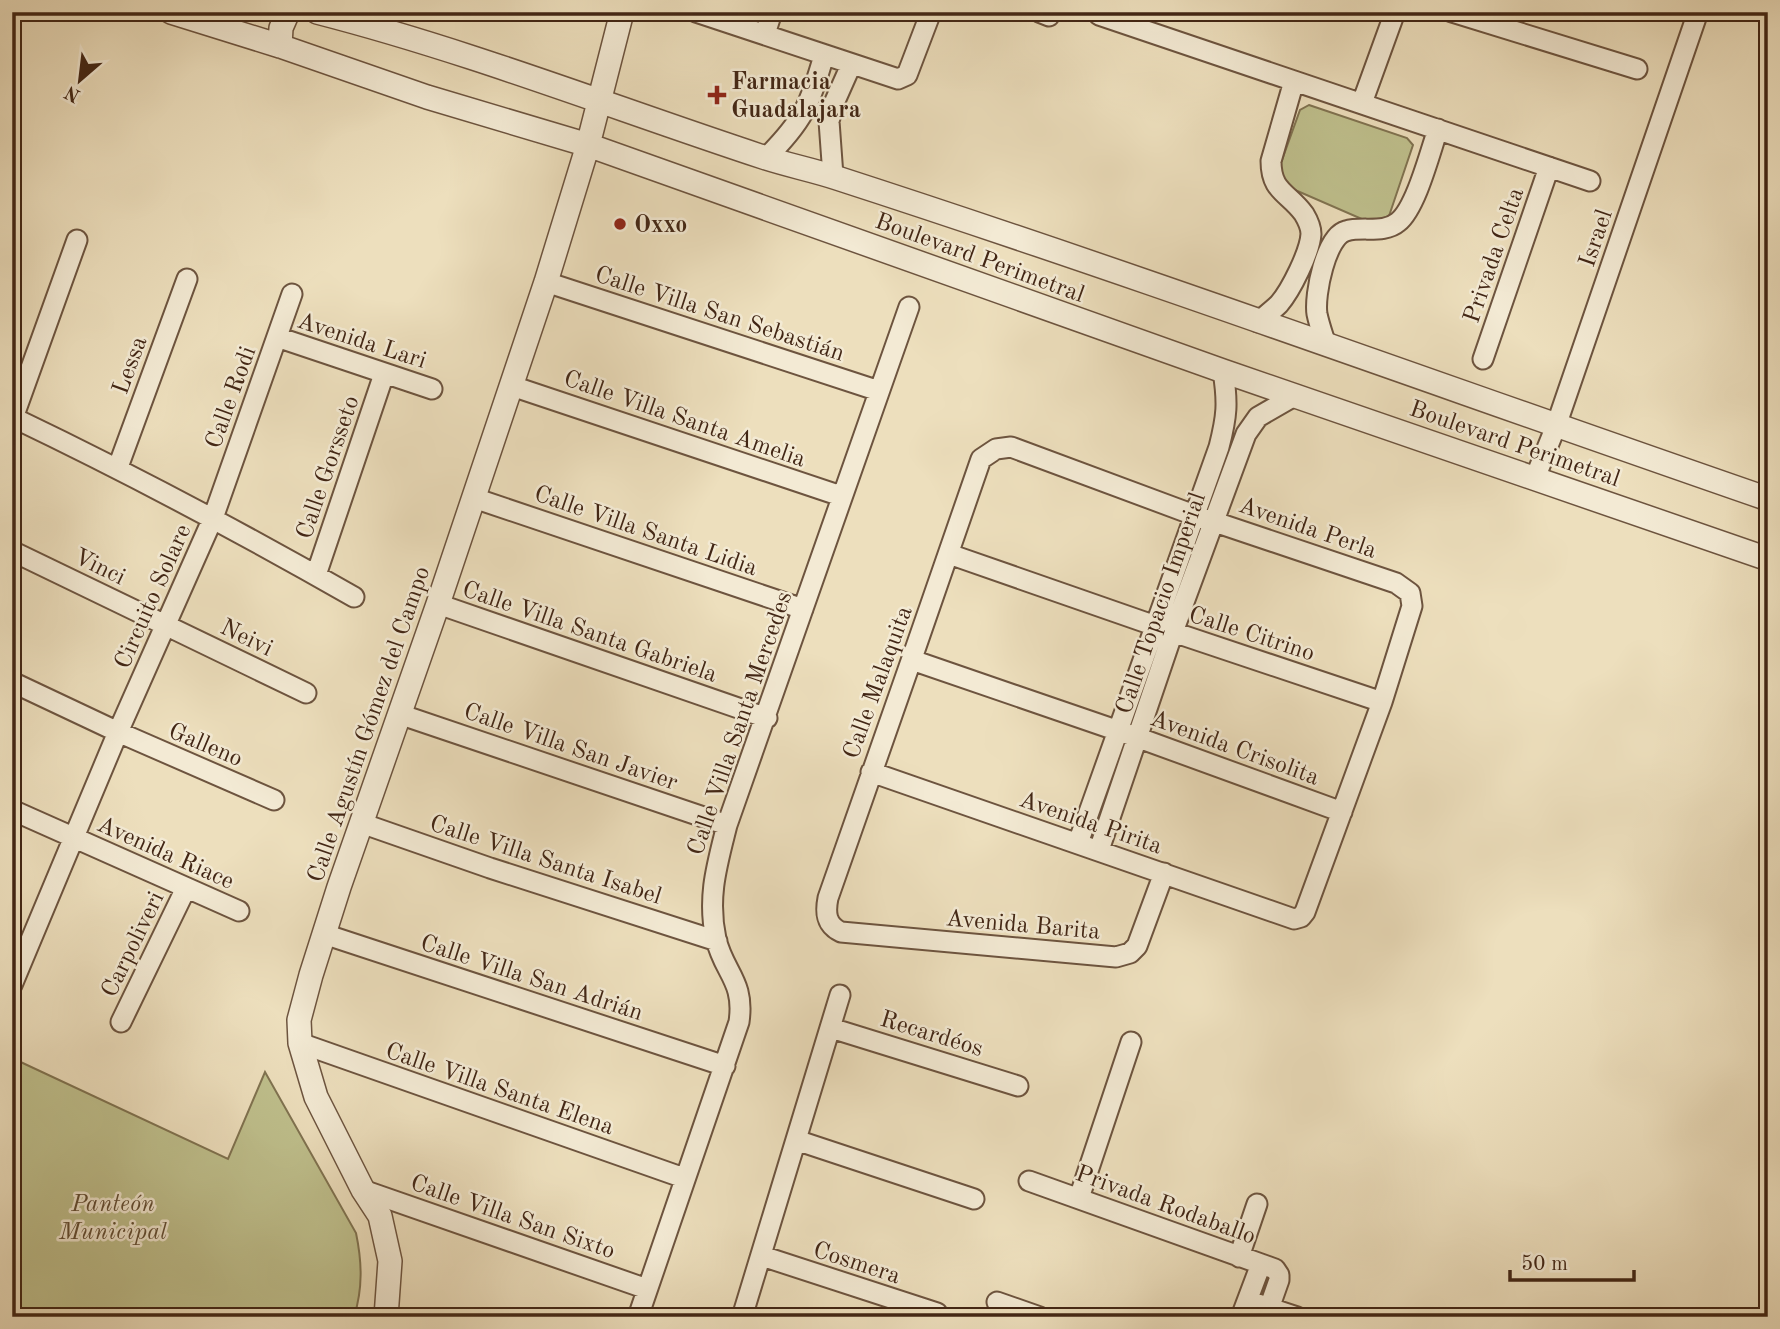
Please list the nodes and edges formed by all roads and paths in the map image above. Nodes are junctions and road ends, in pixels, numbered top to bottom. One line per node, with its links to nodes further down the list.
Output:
1 (172, 12): 14 (street, Boulevard Perimetral)
2 (288, 12): 14 (street)
3 (317, 12): 12 (street, Boulevard Perimetral)
4 (622, 12): 19 (street, Calle Agustín Gómez del Campo)
5 (696, 12): 13 (street)
6 (772, 12): 13 (street)
7 (931, 12): 16 (street)
8 (1395, 12): 20 (street)
9 (1451, 12): 17 (street)
10 (1698, 12): 48 (street, Israel)
11 (1099, 15): 18 (street)
12 (376, 20): 19 (street, Boulevard Perimetral)
13 (765, 34): 15 (street)
14 (280, 46): 24 (street, Boulevard Perimetral)
15 (824, 55): 16 (street); 21 (street)
16 (851, 65): 22 (street)
17 (1637, 69)
18 (1294, 81): 20 (street); 30 (street)
19 (600, 100): 24 (street, Calle Agustín Gómez del Campo); 25 (street, Boulevard Perimetral)
20 (1362, 103): 23 (street)
21 (809, 104): 22 (street); 25 (street)
22 (832, 110): 27 (street)
23 (1438, 129): 26 (street); 31 (street)
24 (588, 145): 33 (street, Calle Agustín Gómez del Campo); 40 (street, Boulevard Perimetral)
25 (766, 158): 27 (street, Boulevard Perimetral)
26 (1549, 167): 28 (street); 39 (street, Privada Celta)
27 (833, 176): 36 (street, Boulevard Perimetral)
28 (1590, 181)
29 (77, 240): 46 (street)
30 (1301, 262): 31 (street); 36 (street)
31 (1322, 271): 38 (street)
32 (187, 279): 52 (street, Lessa)
33 (546, 282): 42 (street, Calle Agustín Gómez del Campo); 44 (street, Calle Villa San Sebastián)
34 (292, 293): 37 (street, Calle Rodi)
35 (909, 307): 44 (street, Calle Villa Santa Mercedes)
36 (1258, 322): 38 (street, Boulevard Perimetral)
37 (277, 337): 41 (street, Avenida Lari); 59 (street, Calle Rodi)
38 (1326, 345): 48 (street, Boulevard Perimetral)
39 (1483, 359)
40 (1223, 371): 45 (street, Boulevard Perimetral); 47 (street, Calle Topacio Imperial)
41 (384, 374): 43 (street, Avenida Lari); 64 (street, Calle Gorsseto)
42 (512, 386): 55 (street, Calle Villa Santa Amelia); 56 (street, Calle Agustín Gómez del Campo)
43 (432, 389)
44 (879, 391): 55 (street, Calle Villa Santa Mercedes)
45 (1296, 395): 49 (street, Calle Topacio Imperial); 54 (street, Boulevard Perimetral)
46 (13, 417): 52 (street, Circuito Solare)
47 (1224, 426): 49 (street); 51 (street, Calle Topacio Imperial)
48 (1556, 426): 54 (street, Israel); 57 (street, Boulevard Perimetral)
49 (1246, 434): 53 (street, Calle Topacio Imperial)
50 (981, 460): 58 (street, Avenida Perla); 62 (street, Calle Malaquita)
51 (1213, 463): 53 (street); 58 (street, Calle Topacio Imperial)
52 (118, 467): 59 (street, Circuito Solare)
53 (1233, 470): 60 (street, Calle Topacio Imperial)
54 (1535, 478): 63 (street, Boulevard Perimetral)
55 (841, 496): 67 (street, Calle Villa Santa Mercedes)
56 (474, 498): 66 (street, Calle Agustín Gómez del Campo); 67 (street, Calle Villa Santa Lidia)
57 (1768, 499)
58 (1194, 515): 60 (street, Avenida Perla); 69 (street, Calle Topacio Imperial)
59 (213, 517): 64 (street); 68 (street, Circuito Solare)
60 (1215, 521): 69 (street, Calle Topacio Imperial); 73 (street, Avenida Perla)
61 (12, 551): 68 (street, Vinci)
62 (949, 554): 69 (street, Calle Citrino); 70 (street, Calle Malaquita)
63 (1768, 559)
64 (316, 575): 65 (street)
65 (354, 597)
66 (438, 604): 74 (street, Calle Agustín Gómez del Campo); 75 (street, Calle Villa Santa Gabriela)
67 (803, 609): 75 (street, Calle Villa Santa Mercedes)
68 (166, 625): 72 (street, Neivi); 77 (street, Circuito Solare)
69 (1164, 629): 73 (street, Calle Citrino); 76 (street, Calle Topacio Imperial); 78 (street, Calle Topacio Imperial)
70 (912, 660): 76 (street, Avenida Crisolita); 79 (street, Calle Malaquita)
71 (12, 682): 77 (street, Galleno)
72 (306, 693)
73 (1382, 702): 82 (street)
74 (399, 714): 83 (street, Calle Agustín Gómez del Campo); 84 (street, Calle Villa San Javier)
75 (767, 718): 84 (street, Calle Villa Santa Mercedes)
76 (1118, 731): 78 (street, Avenida Crisolita); 86 (street, Calle Topacio Imperial)
77 (118, 732): 80 (street, Galleno); 85 (street, Circuito Solare)
78 (1139, 738): 82 (street, Avenida Crisolita); 87 (street, Calle Topacio Imperial)
79 (871, 772): 86 (street, Avenida Pirita); 91 (street, Calle Malaquita)
80 (275, 800)
81 (12, 810): 85 (street)
82 (1342, 812): 88 (street, Avenida Pirita)
83 (360, 823): 92 (street, Calle Agustín Gómez del Campo); 93 (street, Calle Villa Santa Isabel)
84 (727, 825): 93 (street, Calle Villa Santa Mercedes)
85 (73, 838): 89 (street, Avenida Riace); 94 (street, Circuito Solare)
86 (1078, 843): 87 (street, Avenida Pirita)
87 (1099, 850): 88 (street, Avenida Pirita)
88 (1164, 873): 91 (street, Avenida Barita)
89 (186, 888): 90 (street, Avenida Riace); 96 (street, Carpoliveri)
90 (239, 911)
91 (829, 922)
92 (324, 934): 99 (street, Calle Agustín Gómez del Campo); 100 (street, Calle Villa San Adrián)
93 (717, 941): 100 (street, Calle Villa Santa Mercedes)
94 (12, 985)
95 (840, 995): 97 (street)
96 (121, 1022)
97 (831, 1028): 101 (street, Recardéos); 102 (street)
98 (1132, 1042): 106 (street)
99 (300, 1043): 103 (street, Calle Villa Santa Elena); 105 (street, Calle Agustín Gómez del Campo)
100 (725, 1066): 103 (street, Calle Villa Santa Mercedes)
101 (1018, 1086)
102 (796, 1140): 107 (street); 109 (street)
103 (684, 1178): 112 (street, Calle Villa Santa Mercedes)
104 (1029, 1181): 106 (street, Privada Rodaballo)
105 (363, 1190): 112 (street, Calle Villa San Sixto); 117 (street, Calle Agustín Gómez del Campo)
106 (1079, 1198): 110 (street, Privada Rodaballo)
107 (974, 1199)
108 (1257, 1204): 110 (street)
109 (762, 1256): 116 (street, Cosmera); 119 (street)
110 (1238, 1256): 111 (street, Privada Rodaballo)
111 (1261, 1264): 114 (street); 115 (street, Privada Rodaballo)
112 (647, 1289): 118 (street, Calle Villa Santa Mercedes)
113 (997, 1302): 120 (street)
114 (1244, 1308): 115 (street)
115 (1268, 1312): 121 (street)
116 (937, 1313)
117 (386, 1317)
118 (638, 1317)
119 (743, 1317)
120 (1040, 1317)
121 (1297, 1317)

